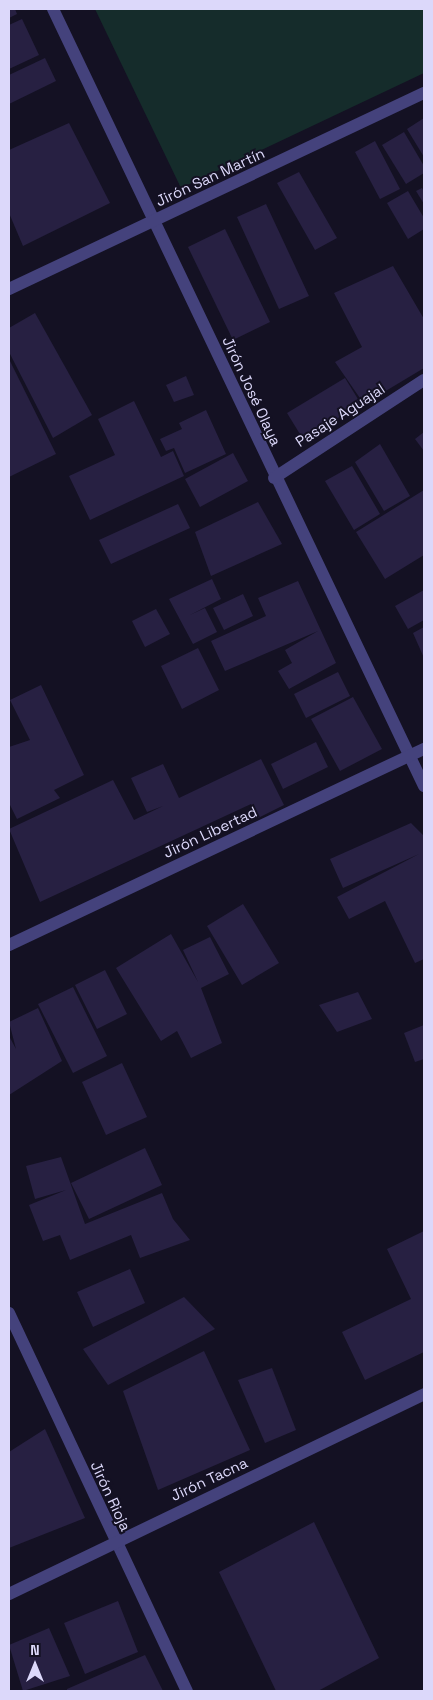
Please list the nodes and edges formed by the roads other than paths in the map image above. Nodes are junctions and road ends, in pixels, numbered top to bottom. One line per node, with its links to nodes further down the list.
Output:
1 (53, 9): 3 (street, Jirón José Olaya)
2 (424, 93): 3 (street, Jirón San Martín)
3 (156, 220): 4 (street, Jirón San Martín); 6 (street, Jirón José Olaya)
4 (9, 289)
5 (424, 380): 6 (street, Pasaje Aguajal)
6 (274, 478): 8 (street, Jirón José Olaya)
7 (424, 749): 8 (street, Jirón Libertad)
8 (410, 757): 9 (street, Jirón José Olaya); 10 (street, Jirón Libertad)
9 (424, 786)
10 (9, 945)
11 (9, 1313): 13 (street, Jirón Rioja)
12 (424, 1394): 13 (street, Jirón Tacna)
13 (114, 1542): 14 (street, Jirón Tacna); 15 (street, Jirón Rioja)
14 (9, 1594)
15 (187, 1691)

